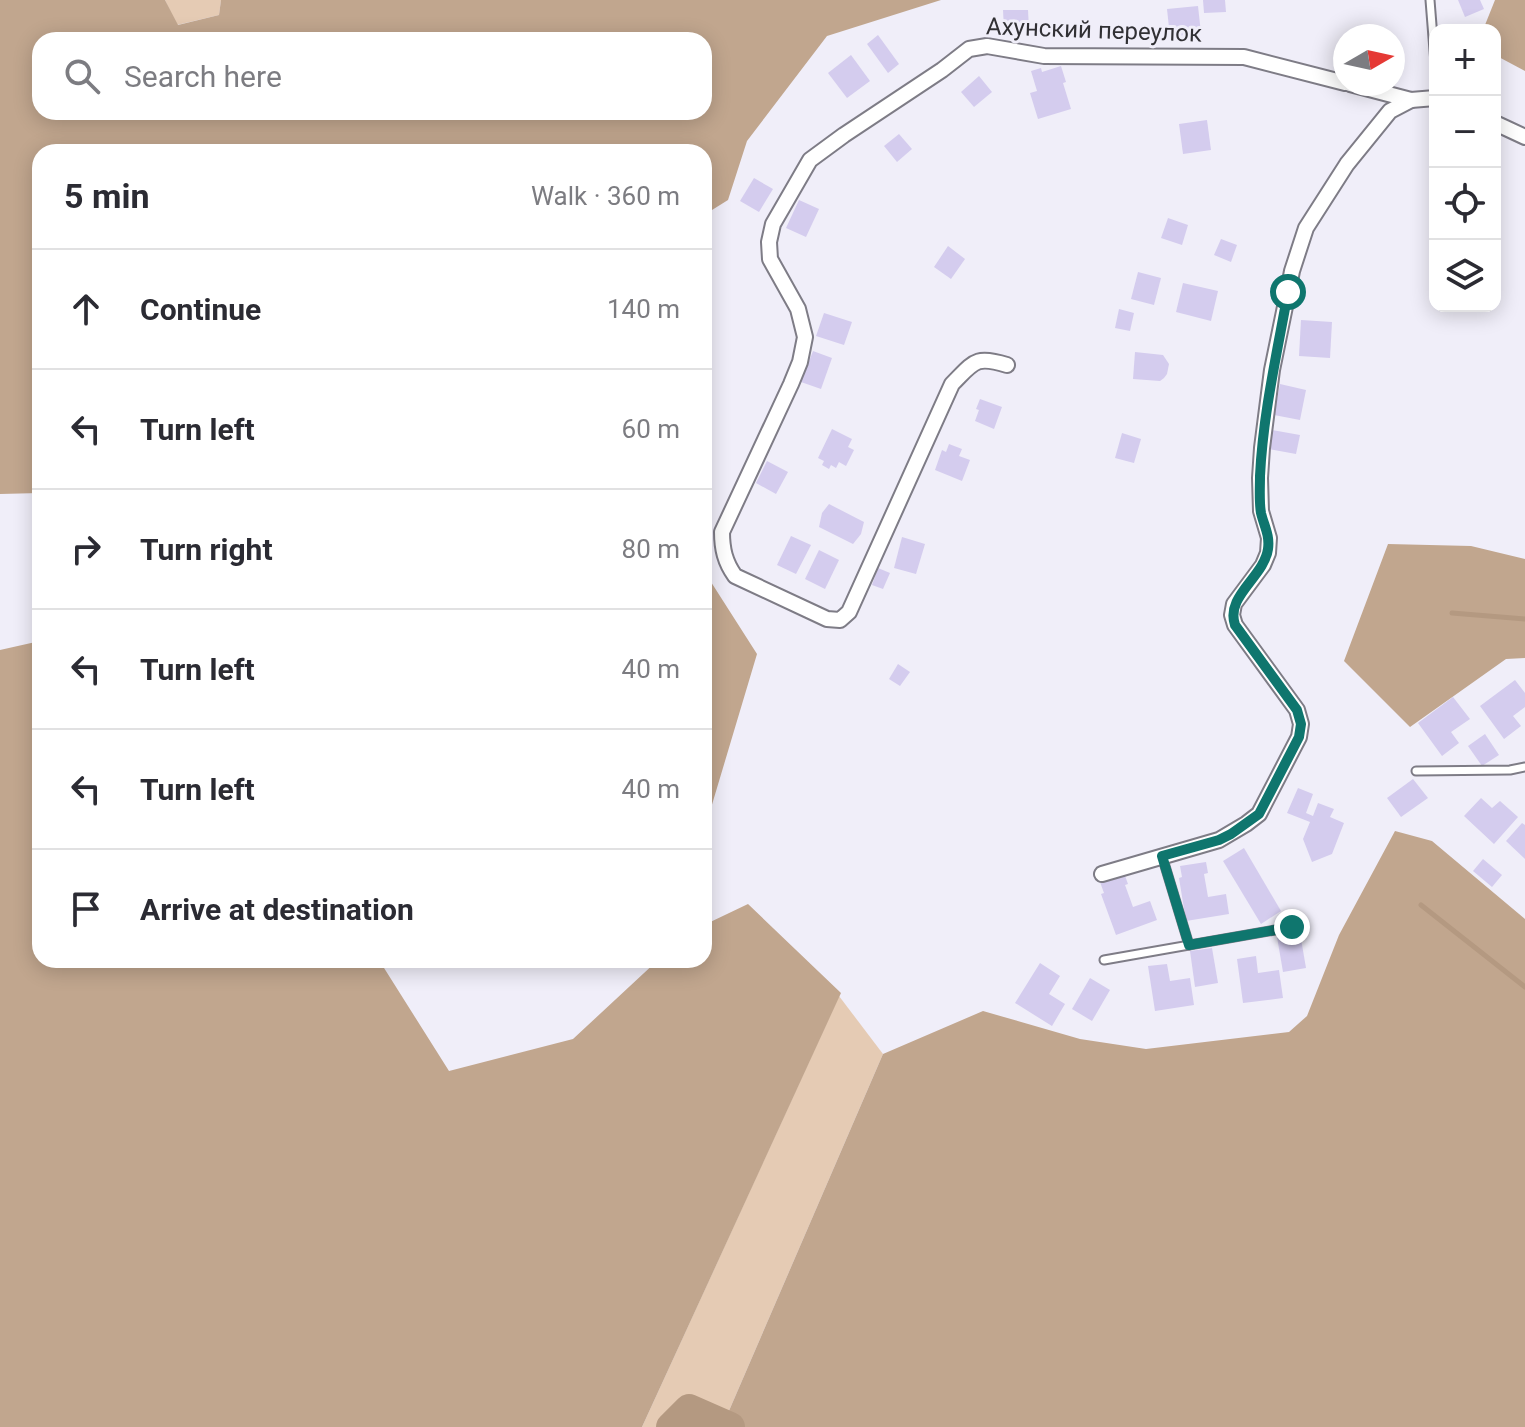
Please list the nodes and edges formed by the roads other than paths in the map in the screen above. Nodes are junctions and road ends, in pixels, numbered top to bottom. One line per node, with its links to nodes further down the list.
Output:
1 (1430, 0): 2 (lane)
2 (1432, 24)
3 (1333, 79): 9 (street, Ахунский переулок)
4 (1396, 96): 6 (street, Ахунский переулок)
5 (1429, 98): 6 (street, Ахунский переулок)
6 (1411, 100): 12 (street)
7 (1501, 126): 8 (street)
8 (1525, 137)
9 (1007, 365)
10 (1525, 767): 11 (lane)
11 (1416, 771)
12 (1162, 856): 13 (street); 15 (lane)
13 (1102, 874)
14 (1292, 927): 15 (lane)
15 (1189, 945): 16 (lane)
16 (1104, 960)

